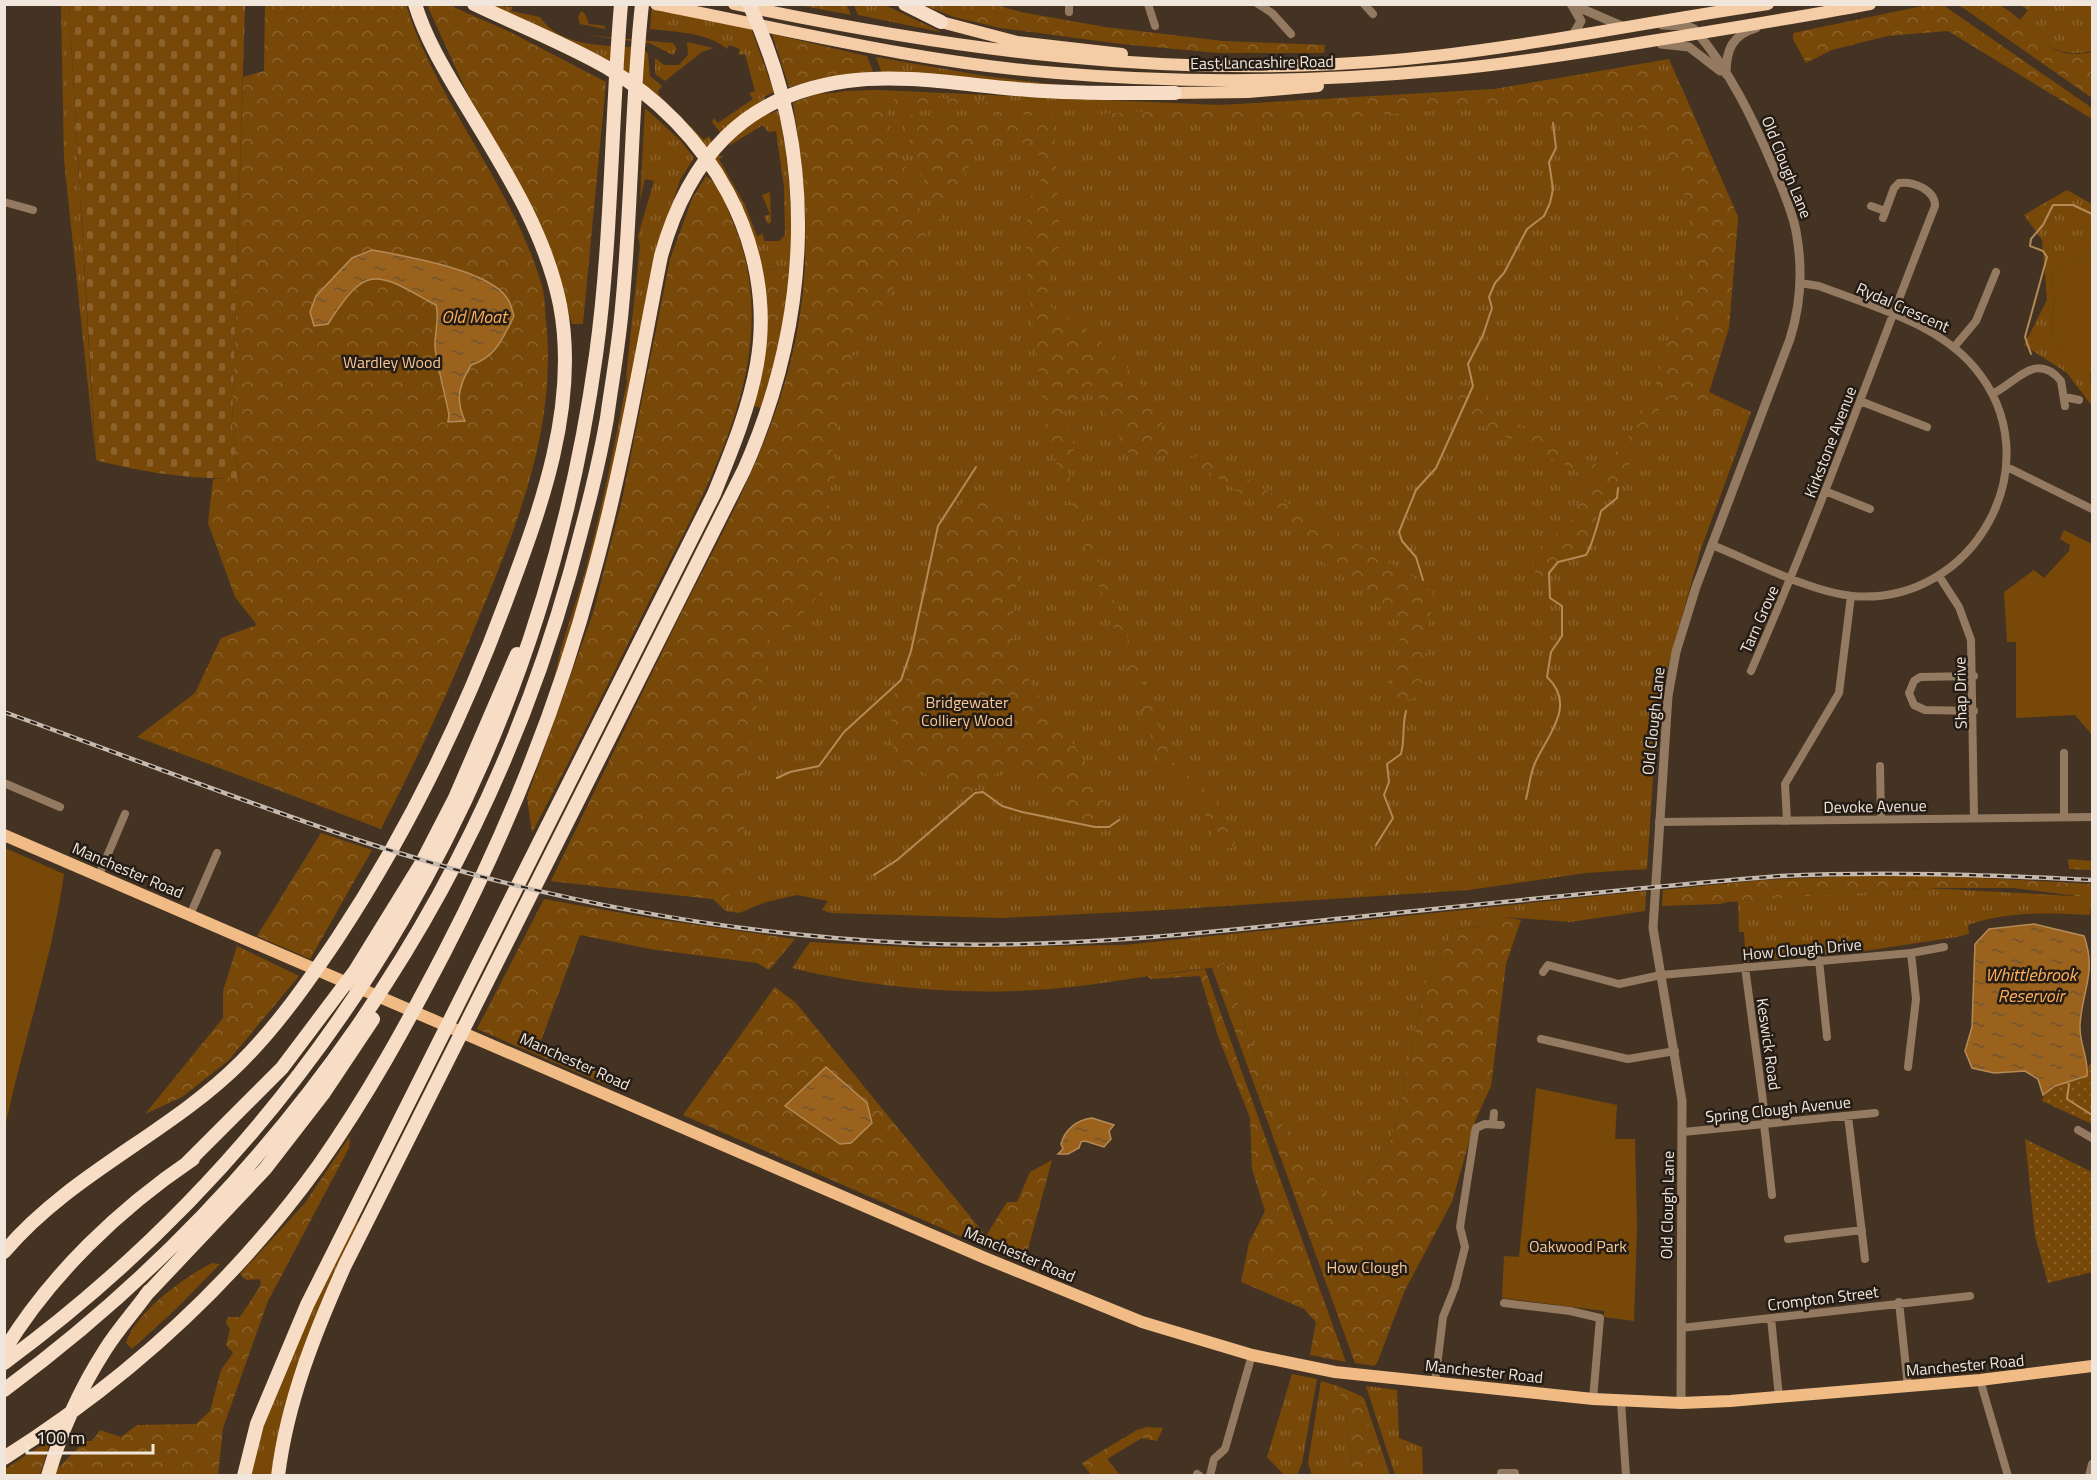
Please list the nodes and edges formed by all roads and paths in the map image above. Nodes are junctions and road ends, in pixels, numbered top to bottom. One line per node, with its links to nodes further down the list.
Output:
1 (415, 4): 92 (highway)
2 (474, 4): 115 (highway)
3 (621, 4): 65 (highway)
4 (642, 4): 76 (highway)
5 (656, 4): 25 (highway, East Lancashire Road)
6 (734, 4): 24 (highway, East Lancashire Road)
7 (749, 4): 116 (highway)
8 (905, 4): 17 (highway)
9 (1148, 4): 18 (street)
10 (1258, 4): 21 (street)
11 (1364, 4): 15 (street)
12 (1768, 4): 19 (highway, East Lancashire Road)
13 (1870, 4): 16 (highway, East Lancashire Road)
14 (1572, 5): 19 (street); 22 (street)
15 (1373, 14)
16 (1793, 18): 20 (highway, East Lancashire Road); 26 (street)
17 (941, 22): 24 (highway)
18 (1155, 26)
19 (1620, 27): 20 (street); 22 (highway, East Lancashire Road)
20 (1698, 33): 23 (highway, East Lancashire Road); 26 (street, Old Clough Lane)
21 (1292, 34)
22 (1574, 35): 24 (highway, East Lancashire Road)
23 (1632, 44): 25 (highway, East Lancashire Road); 26 (street, Old Clough Lane)
24 (1210, 65)
25 (1369, 76): 27 (highway)
26 (1726, 76): 32 (street, Old Clough Lane)
27 (1175, 93): 112 (highway)
28 (4, 201): 30 (street)
29 (1871, 206): 33 (street, Kirkstone Avenue)
30 (33, 210)
31 (1996, 272): 34 (street)
32 (1800, 283): 33 (street, Rydal Crescent); 45 (street, Old Clough Lane)
33 (1894, 316): 34 (street, Rydal Crescent); 38 (street, Kirkstone Avenue)
34 (1954, 346): 35 (street, Rydal Crescent)
35 (1992, 394): 36 (street); 41 (street, Rydal Crescent)
36 (2065, 397): 37 (street); 39 (street)
37 (2079, 400)
38 (1860, 401): 40 (street); 42 (street, Kirkstone Avenue)
39 (2066, 406)
40 (1927, 427)
41 (2007, 467): 44 (street); 46 (street, Rydal Crescent)
42 (1826, 491): 43 (street); 47 (street, Kirkstone Avenue)
43 (1870, 509)
44 (2092, 509)
45 (1712, 545): 47 (street, Rydal Crescent); 62 (street, Old Clough Lane)
46 (1939, 576): 48 (street, Rydal Crescent); 50 (street, Shap Drive)
47 (1792, 578): 48 (street, Rydal Crescent); 49 (street, Tarn Grove)
48 (1851, 596): 61 (street)
49 (1751, 671)
50 (1974, 676): 51 (street, Shap Drive); 51 (street)
51 (1974, 711): 59 (street, Shap Drive)
52 (2064, 753): 57 (street)
53 (1880, 766): 60 (street)
54 (4, 783): 55 (street)
55 (60, 807)
56 (125, 814): 66 (street)
57 (2064, 817): 58 (street, Devoke Avenue); 59 (street, Devoke Avenue)
58 (2092, 817)
59 (1974, 818): 60 (street, Devoke Avenue)
60 (1881, 819): 61 (street, Devoke Avenue)
61 (1787, 821): 62 (street, Devoke Avenue)
62 (1659, 822): 74 (street, Old Clough Lane)
63 (4, 835): 66 (main road, Manchester Road)
64 (217, 853): 67 (street)
65 (427, 866): 73 (highway); 73 (highway)
66 (99, 875): 67 (main road, Manchester Road)
67 (190, 915): 101 (main road, Manchester Road)
68 (1944, 947): 69 (street, How Clough Drive)
69 (1911, 953): 70 (street, How Clough Drive); 80 (street)
70 (1819, 960): 71 (street, How Clough Drive); 77 (street)
71 (1745, 968): 74 (street, How Clough Drive); 84 (street, Keswick Road)
72 (1543, 972): 74 (street, How Clough Drive)
73 (361, 974): 75 (highway)
74 (1661, 975): 79 (street, Old Clough Lane)
75 (346, 996): 100 (highway); 102 (highway)
76 (374, 1009): 88 (highway); 94 (highway)
77 (1827, 1037)
78 (1541, 1039): 79 (street)
79 (1675, 1052): 86 (street, Old Clough Lane)
80 (1908, 1067)
81 (1494, 1113): 105 (street)
82 (1875, 1113): 83 (street, Spring Clough Avenue)
83 (1848, 1116): 84 (street, Spring Clough Avenue); 90 (street)
84 (1765, 1124): 86 (street, Spring Clough Avenue); 89 (street, Keswick Road)
85 (2078, 1130): 87 (street)
86 (1683, 1132): 99 (street, Old Clough Lane)
87 (2089, 1139)
88 (231, 1189): 94 (highway); 107 (highway)
89 (1772, 1195)
90 (1862, 1230): 91 (street); 93 (street)
91 (1788, 1239)
92 (4, 1252)
93 (1865, 1259)
94 (145, 1296): 114 (highway)
95 (1970, 1296): 96 (street, Crompton Street)
96 (1899, 1302): 98 (street, Crompton Street); 106 (street)
97 (1504, 1303): 109 (street)
98 (1771, 1318): 99 (street, Crompton Street); 108 (street)
99 (1681, 1328): 111 (street, Old Clough Lane)
100 (4, 1351)
101 (1252, 1355): 105 (main road, Manchester Road); 117 (street)
102 (4, 1363)
103 (2092, 1366): 104 (main road, Manchester Road)
104 (1980, 1380): 106 (main road, Manchester Road); 119 (street)
105 (1435, 1382): 109 (main road, Manchester Road)
106 (1908, 1387): 108 (main road, Manchester Road)
107 (4, 1390)
108 (1779, 1397): 111 (main road, Manchester Road)
109 (1593, 1399): 110 (main road, Manchester Road)
110 (1621, 1401): 111 (main road, Manchester Road); 118 (street)
111 (1681, 1403)
112 (4, 1458)
113 (2092, 1464): 120 (street)
114 (50, 1470)
115 (244, 1476)
116 (278, 1476)
117 (1210, 1476)
118 (1626, 1476)
119 (2008, 1476)
120 (2089, 1476)

